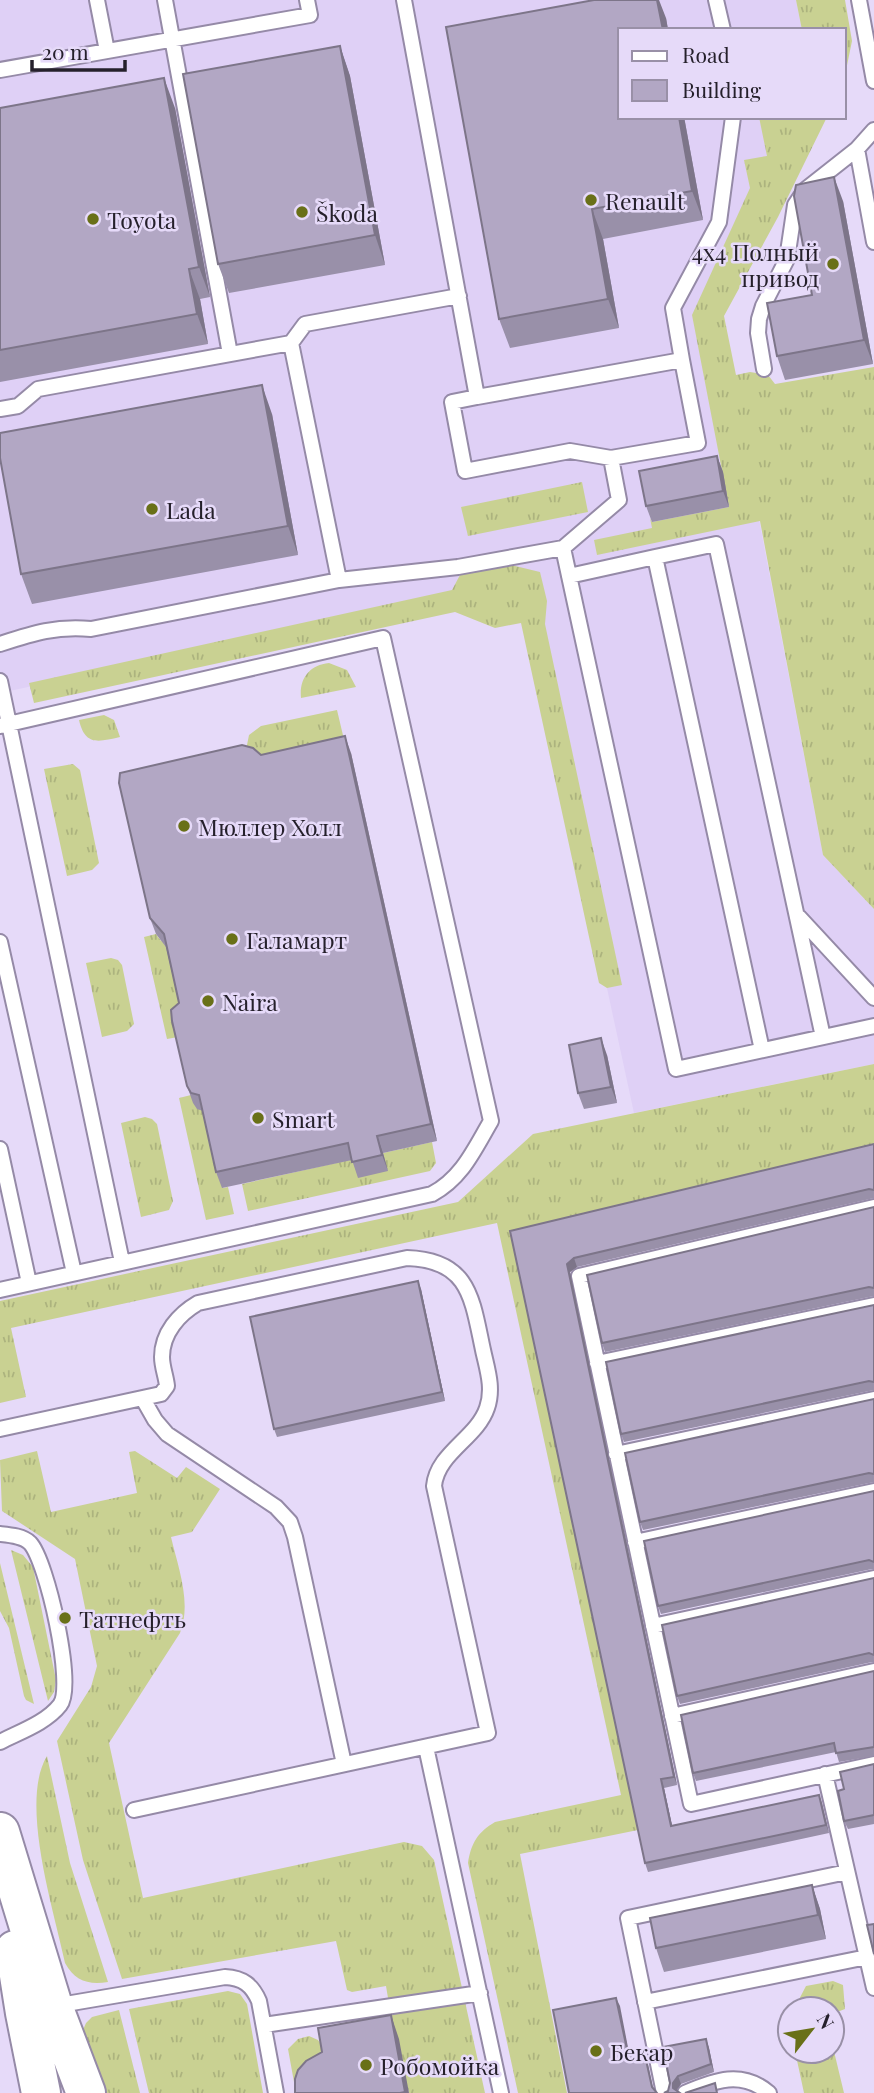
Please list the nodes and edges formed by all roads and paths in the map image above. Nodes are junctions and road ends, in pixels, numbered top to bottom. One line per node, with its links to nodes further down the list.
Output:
1 (97, 0): 9 (lane)
2 (165, 0): 8 (lane)
3 (307, 0): 8 (lane)
4 (403, 0): 16 (lane)
5 (716, 0): 7 (lane)
6 (859, 0): 11 (lane)
7 (723, 28)
8 (172, 40): 9 (lane); 18 (lane)
9 (107, 51): 10 (lane)
10 (0, 70)
11 (874, 80)
12 (733, 119): 19 (lane)
13 (874, 130): 14 (lane)
14 (857, 149): 15 (lane); 20 (lane)
15 (874, 242)
16 (459, 296): 17 (lane); 21 (lane)
17 (291, 344): 18 (lane); 27 (lane)
18 (230, 355): 22 (lane)
19 (682, 360): 21 (lane); 23 (lane)
20 (764, 369)
21 (477, 397): 23 (lane)
22 (0, 409)
23 (611, 458): 24 (lane)
24 (563, 548): 26 (lane); 27 (lane)
25 (655, 557): 26 (lane); 31 (lane); 36 (lane)
26 (569, 576): 36 (lane)
27 (339, 580): 28 (lane)
28 (0, 644)
29 (0, 681): 30 (lane)
30 (4, 724): 39 (lane); 39 (lane)
31 (797, 915): 33 (lane); 35 (lane)
32 (0, 942): 40 (lane)
33 (874, 999)
34 (874, 1026): 35 (lane)
35 (823, 1037): 36 (lane)
36 (762, 1050)
37 (0, 1149): 41 (lane)
38 (874, 1207): 44 (lane)
39 (122, 1262): 40 (lane)
40 (74, 1273): 41 (lane)
41 (29, 1283): 42 (lane)
42 (0, 1290)
43 (874, 1305): 44 (lane)
44 (597, 1363): 48 (lane)
45 (144, 1399): 47 (lane); 57 (lane); 59 (lane)
46 (874, 1399): 48 (lane)
47 (0, 1429)
48 (616, 1454): 51 (lane)
49 (874, 1491): 51 (lane)
50 (0, 1534): 56 (lane)
51 (635, 1542): 53 (lane)
52 (874, 1578): 53 (lane)
53 (653, 1626): 55 (lane)
54 (874, 1671): 55 (lane)
55 (672, 1716): 60 (lane)
56 (0, 1742)
57 (426, 1747): 59 (lane); 67 (lane)
58 (874, 1763): 60 (lane)
59 (344, 1764): 61 (lane)
60 (825, 1774): 64 (lane)
61 (134, 1810)
62 (0, 1832): 69 (main road)
63 (0, 1848): 71 (main road)
64 (848, 1872): 65 (lane); 68 (lane)
65 (867, 1957): 66 (lane); 68 (lane)
66 (874, 1988)
67 (480, 1993): 70 (lane); 74 (lane)
68 (645, 2002): 75 (lane)
69 (53, 2006): 70 (lane); 72 (main road)
70 (264, 2025): 73 (lane)
71 (41, 2093)
72 (86, 2093)
73 (276, 2093)
74 (501, 2093)
75 (664, 2093)
76 (685, 2093): 77 (lane)
77 (769, 2093)

